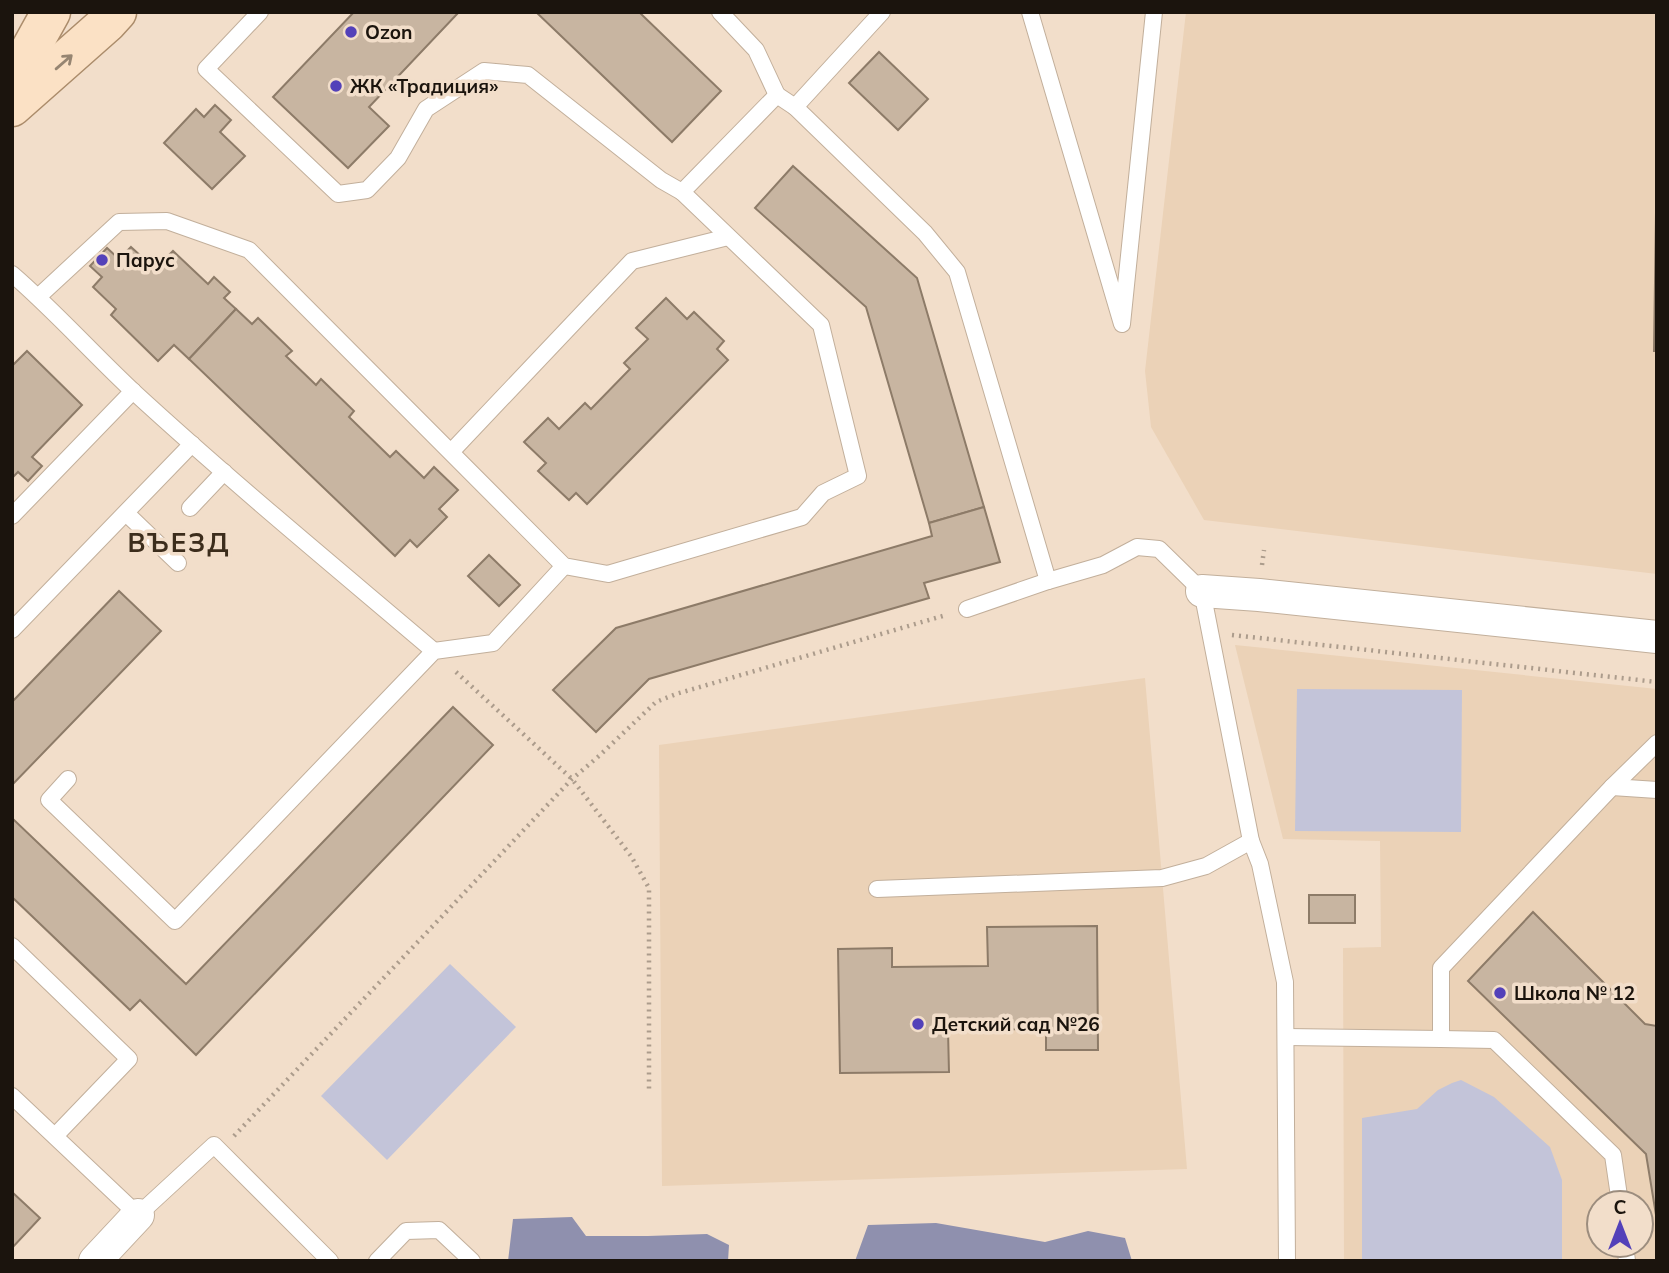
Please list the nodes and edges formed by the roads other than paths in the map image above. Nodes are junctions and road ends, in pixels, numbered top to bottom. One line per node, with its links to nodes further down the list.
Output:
1 (51, 12): 8 (main road)
2 (117, 12): 10 (main road, one-way to 2)
3 (260, 12): 12 (lane)
4 (720, 12): 9 (lane)
5 (882, 12): 11 (lane)
6 (1030, 12): 7 (lane)
7 (1154, 12)
8 (12, 75)
9 (777, 95): 11 (lane); 12 (lane)
10 (12, 107)
11 (795, 107): 25 (lane)
12 (681, 192): 13 (lane)
13 (728, 237): 18 (lane); 24 (lane)
14 (12, 274): 15 (lane)
15 (38, 297): 16 (lane); 18 (lane)
16 (133, 391): 17 (lane); 22 (lane)
17 (192, 444): 19 (lane); 21 (lane)
18 (451, 452): 24 (lane)
19 (224, 472): 20 (lane); 30 (lane)
20 (190, 508)
21 (126, 513): 23 (lane); 28 (lane)
22 (12, 516)
23 (178, 563)
24 (564, 566): 30 (lane)
25 (1048, 581): 26 (lane); 27 (lane)
26 (1202, 591): 29 (street); 35 (lane)
27 (967, 609)
28 (12, 631)
29 (1657, 636)
30 (434, 651): 32 (lane)
31 (1657, 743): 33 (lane)
32 (68, 779)
33 (1612, 787): 34 (lane); 39 (lane)
34 (1657, 790)
35 (1251, 841): 36 (lane); 38 (lane)
36 (877, 889)
37 (12, 946): 41 (lane)
38 (1286, 1037): 39 (lane); 48 (lane)
39 (1441, 1039): 42 (lane)
40 (12, 1096): 41 (lane)
41 (55, 1136): 43 (lane)
42 (1618, 1189)
43 (138, 1215): 44 (street); 45 (lane)
44 (95, 1261)
45 (330, 1261)
46 (377, 1261): 47 (lane)
47 (472, 1261)
48 (1287, 1261)

